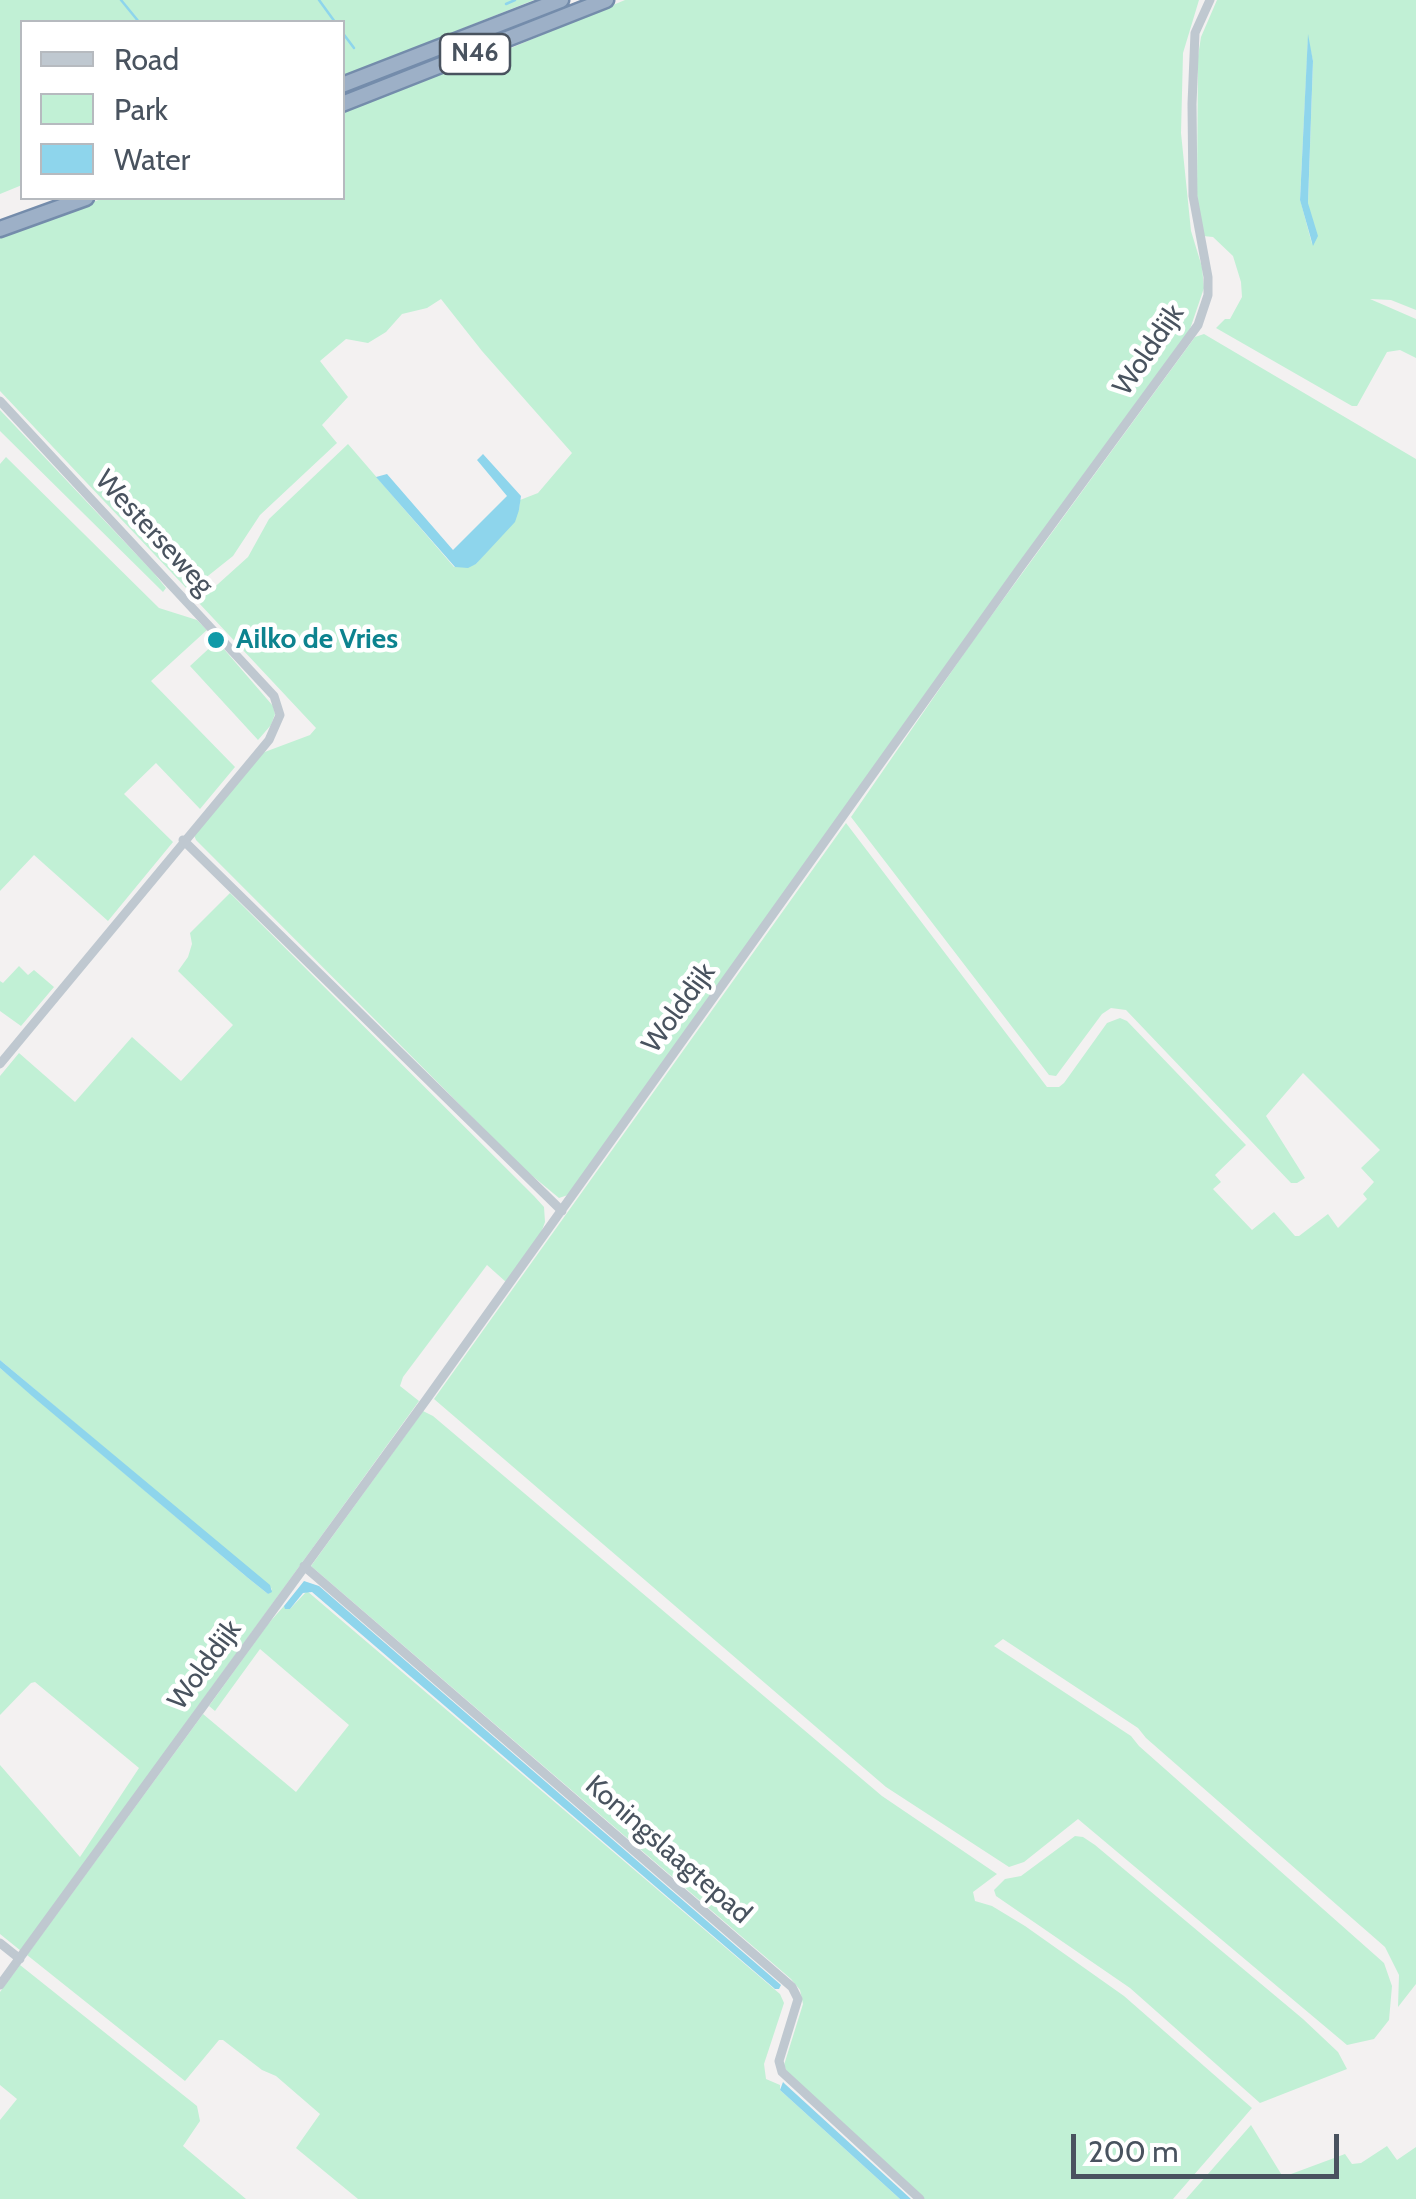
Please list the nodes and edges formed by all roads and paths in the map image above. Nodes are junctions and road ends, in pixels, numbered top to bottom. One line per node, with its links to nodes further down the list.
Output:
1 (560, 0): 4 (highway, N46)
2 (606, 0): 5 (highway, N46)
3 (1210, 0): 13 (street, Wolddijk)
4 (345, 85)
5 (345, 103)
6 (71, 200): 8 (highway)
7 (80, 200): 8 (highway)
8 (26, 219): 9 (highway)
9 (0, 228)
10 (0, 400): 11 (street, Westerseweg)
11 (183, 840): 12 (street, Westerseweg); 13 (street)
12 (0, 1064)
13 (562, 1211): 14 (street, Wolddijk)
14 (304, 1566): 16 (street, Wolddijk); 18 (street, Koningslaagtepad)
15 (0, 1943): 16 (street)
16 (20, 1959): 17 (street, Wolddijk)
17 (0, 1984)
18 (920, 2199)

